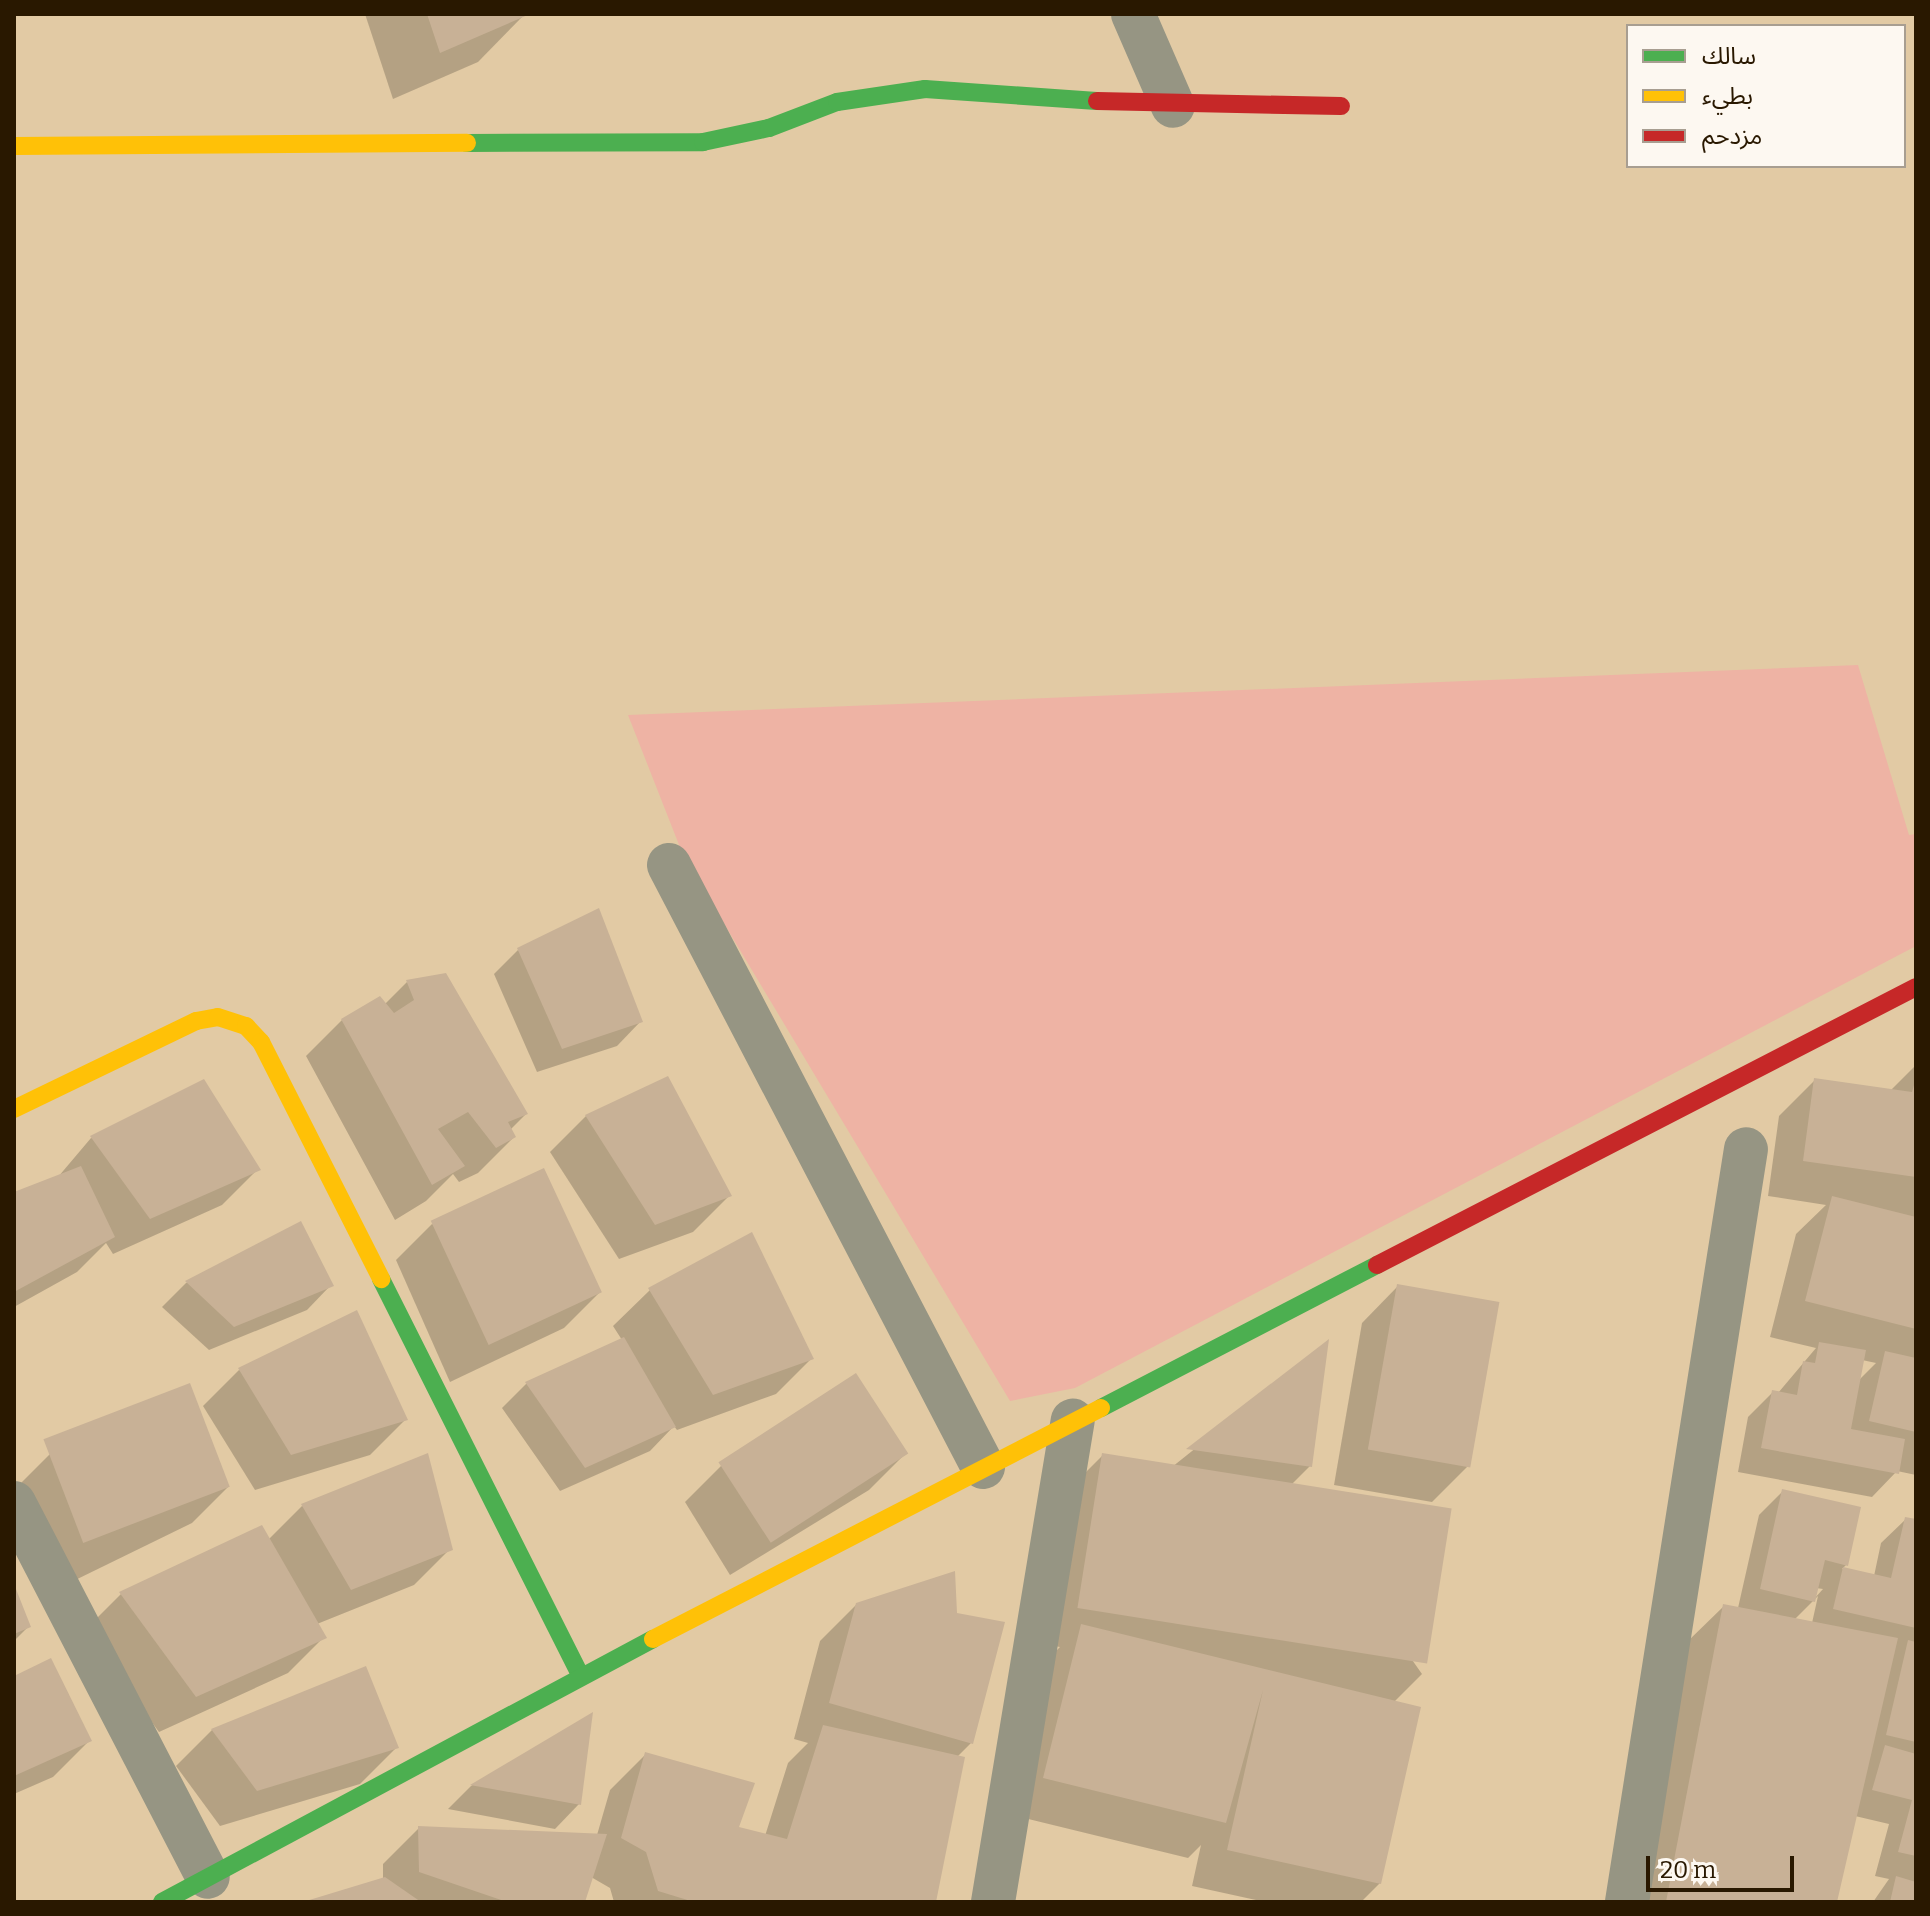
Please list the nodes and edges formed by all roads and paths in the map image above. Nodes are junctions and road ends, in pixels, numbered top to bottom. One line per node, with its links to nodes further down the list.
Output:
1 (1133, 14): 2 (street)
2 (1173, 106): 3 (street); 4 (street)
3 (1341, 106)
4 (14, 146)
5 (669, 865): 10 (street)
6 (1916, 987): 9 (street)
7 (14, 1109): 12 (street)
8 (1746, 1149): 16 (street)
9 (1073, 1421): 10 (street); 15 (street)
10 (983, 1467): 12 (street)
11 (14, 1503): 13 (street)
12 (581, 1676): 13 (street)
13 (208, 1877): 14 (street)
14 (162, 1902)
15 (993, 1902)
16 (1627, 1902)

